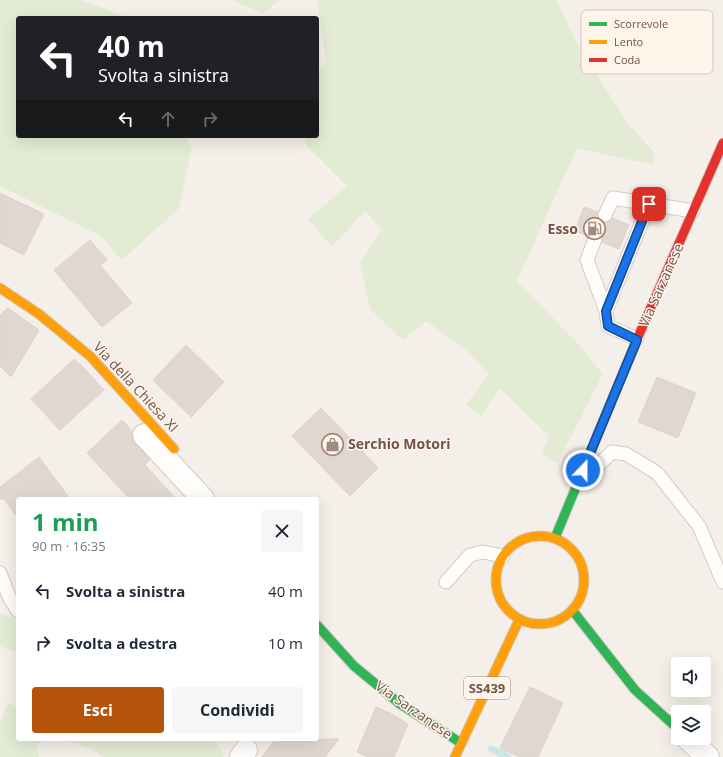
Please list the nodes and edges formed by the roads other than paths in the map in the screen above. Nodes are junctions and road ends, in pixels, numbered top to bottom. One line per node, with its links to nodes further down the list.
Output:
1 (723, 143): 3 (main road, Via Sarzanese)
2 (649, 204): 3 (lane); 4 (lane); 7 (lane)
3 (693, 211): 8 (main road, Via Sarzanese)
4 (605, 215)
5 (595, 239): 7 (lane)
6 (0, 288): 10 (main road, Via della Chiesa XI)
7 (606, 311): 8 (lane)
8 (637, 340): 12 (main road, Via Sarzanese)
9 (144, 435): 11 (street)
10 (174, 449)
11 (200, 497)
12 (565, 513): 13 (main road, Via Sarzanese); 17 (lane)
13 (555, 538): 14 (main road); 19 (main road)
14 (503, 556): 16 (lane); 20 (main road)
15 (0, 573): 18 (lane)
16 (446, 582)
17 (723, 582)
18 (16, 608)
19 (573, 610): 20 (main road); 22 (main road)
20 (519, 620): 23 (main road, Via Sarzanese / SS439)
21 (319, 627): 23 (main road, Via Sarzanese)
22 (671, 723)
23 (461, 743): 25 (main road, Via Sarzanese / SS439)
24 (695, 745): 26 (street)
25 (455, 757)
26 (708, 757)

